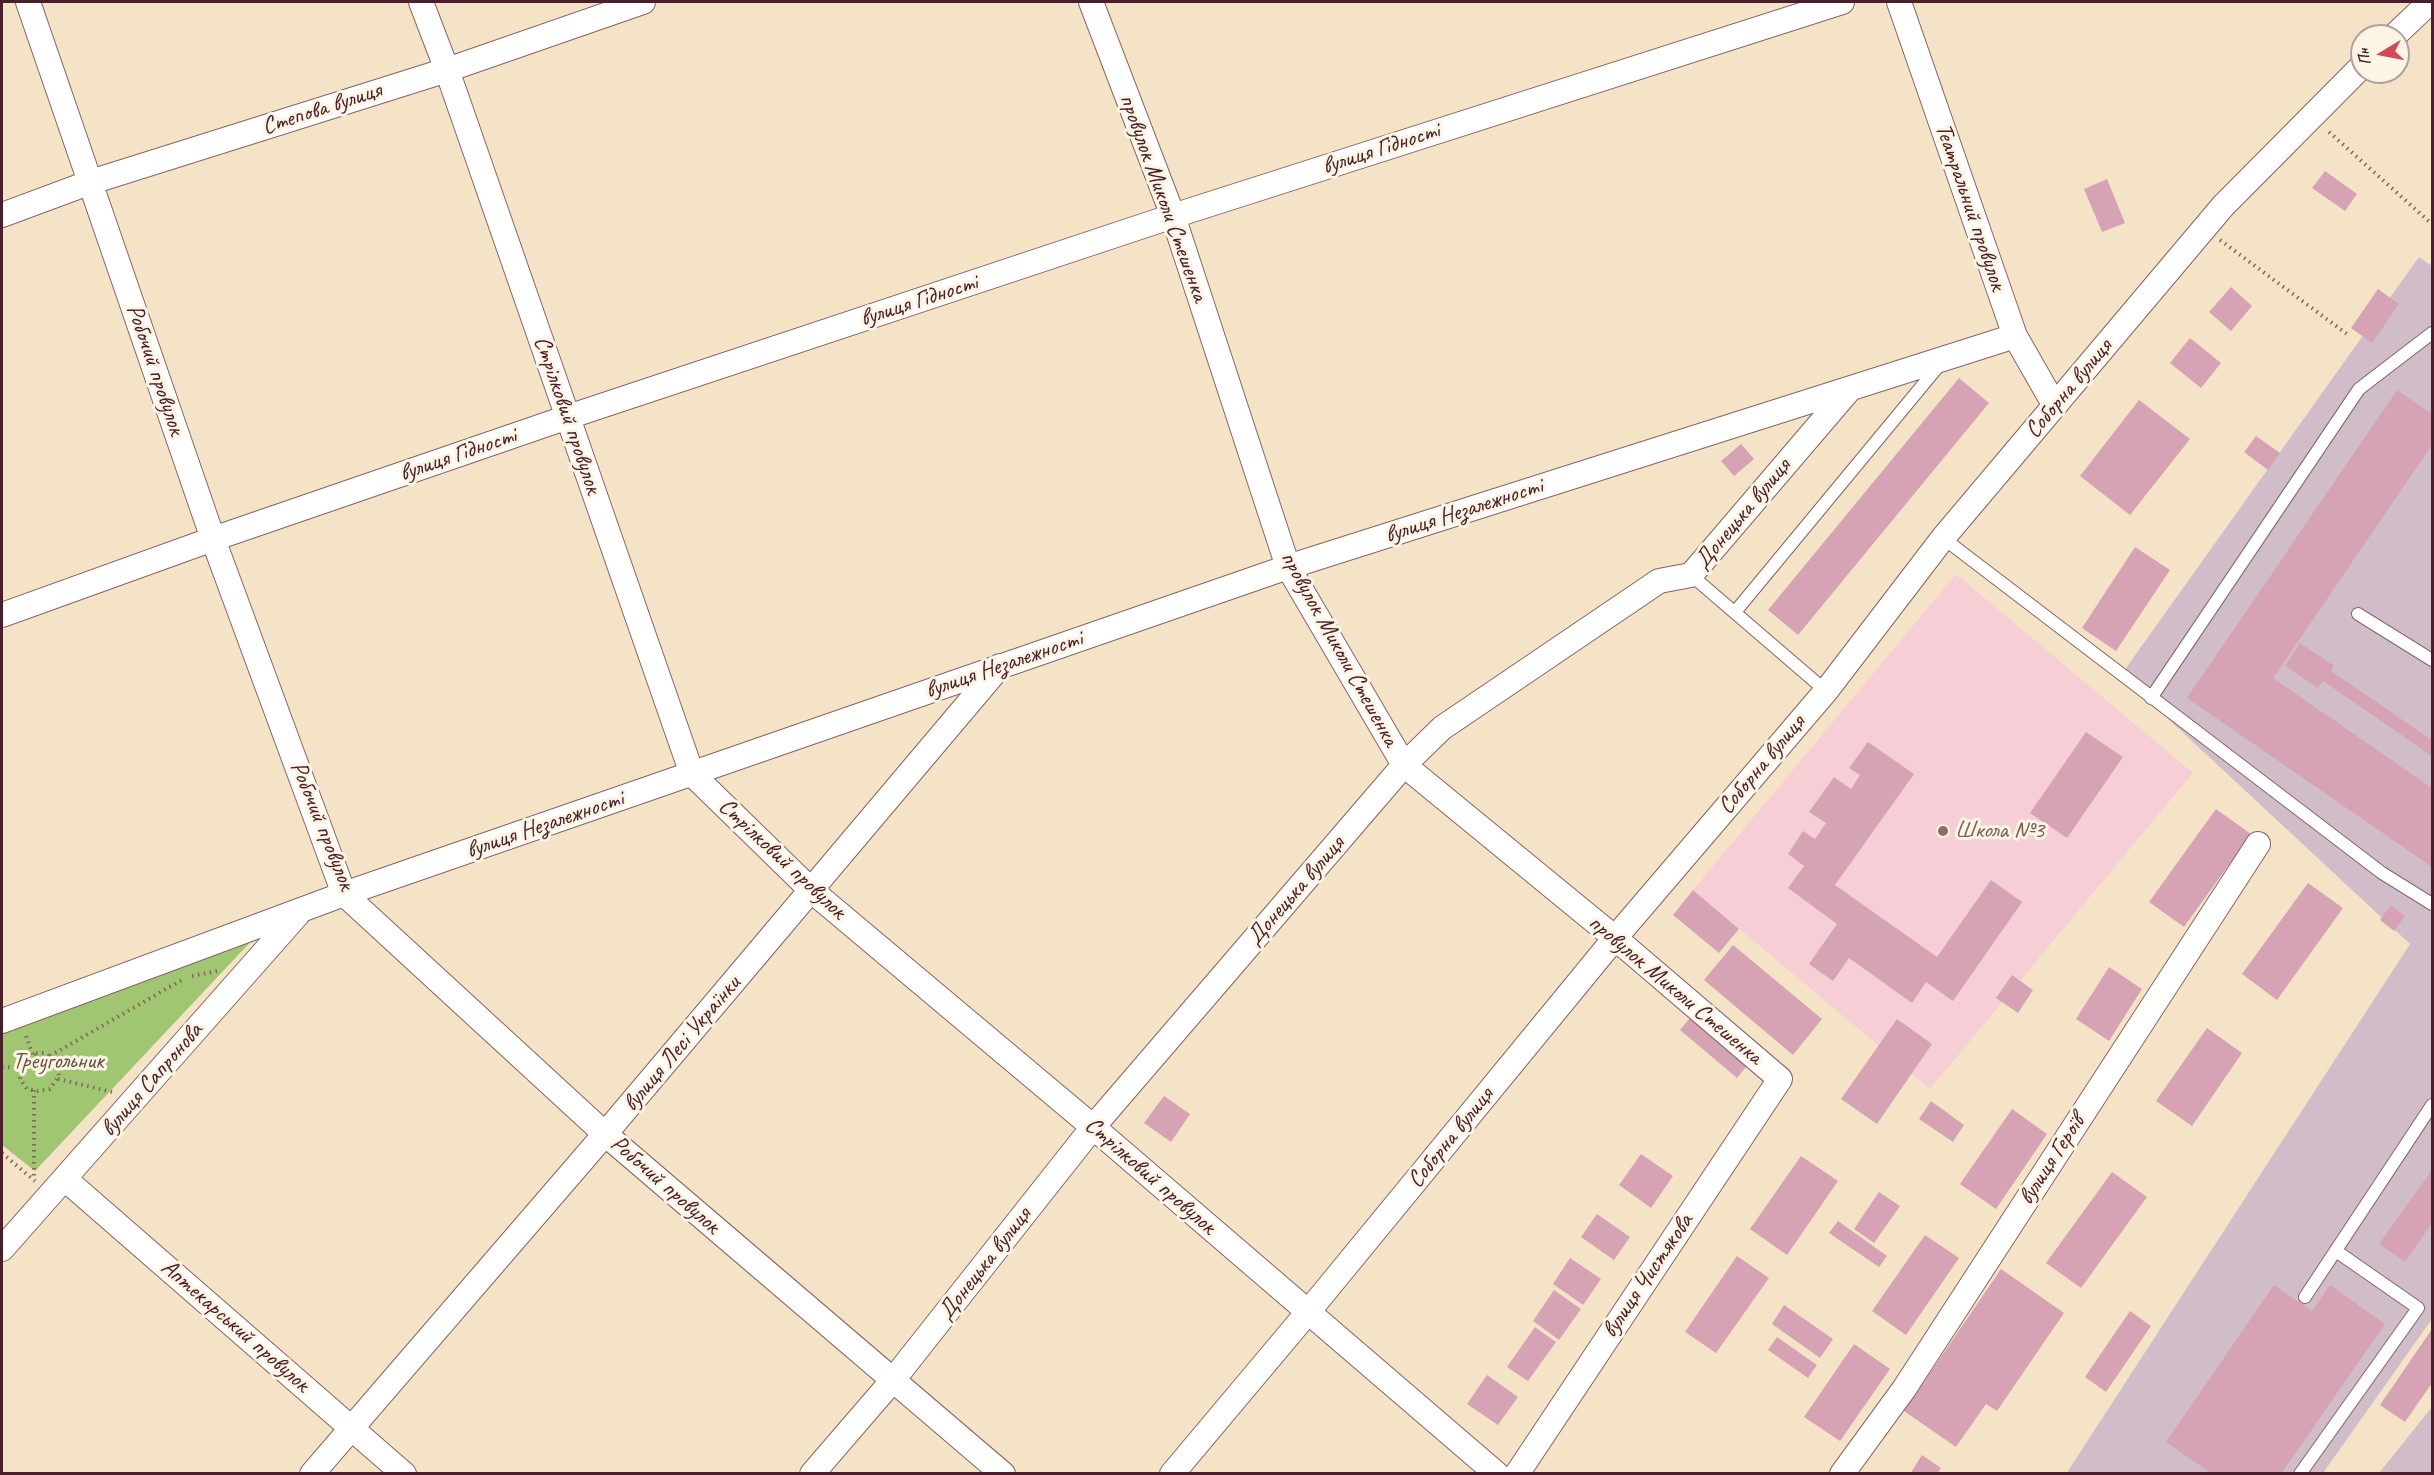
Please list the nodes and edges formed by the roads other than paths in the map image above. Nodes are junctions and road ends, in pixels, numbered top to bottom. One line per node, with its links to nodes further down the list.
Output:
1 (28, 2): 11 (street, Робочий провулок)
2 (421, 2): 9 (street, Стрілковий провулок)
3 (643, 2): 9 (street, Степова вулиця)
4 (1091, 2): 13 (street, провулок Миколи Стешенка)
5 (1842, 2): 13 (street, вулиця Гідності)
6 (1899, 2): 15 (street, Театральний провулок)
7 (2430, 2): 8 (street)
8 (2407, 24)
9 (447, 70): 11 (street, Степова вулиця); 19 (street, Стрілковий провулок)
10 (2350, 78): 18 (street, Соборна вулиця)
11 (90, 182): 12 (street, Степова вулиця); 21 (street, Робочий провулок)
12 (2, 215)
13 (1173, 216): 19 (street, вулиця Гідності); 22 (street, провулок Миколи Стешенка)
14 (2433, 333): 30 (lane)
15 (2015, 336): 16 (street, вулиця Незалежності); 18 (street, Театральний провулок)
16 (1944, 359): 17 (street, вулиця Незалежності); 24 (lane)
17 (1849, 390): 22 (street, вулиця Незалежності); 23 (street, Донецька вулиця)
18 (2055, 406): 20 (street, Соборна вулиця)
19 (568, 417): 21 (street, вулиця Гідності); 32 (street, Стрілковий провулок)
20 (1943, 538): 29 (street, Соборна вулиця); 30 (lane)
21 (213, 539): 26 (street, вулиця Гідності); 35 (street, Робочий провулок)
22 (1288, 567): 28 (street, вулиця Незалежності); 31 (street, провулок Миколи Стешенка)
23 (1691, 575): 24 (lane); 31 (street, Донецька вулиця)
24 (1735, 612): 29 (lane)
25 (2358, 614): 27 (lane)
26 (2, 615)
27 (2433, 660)
28 (1000, 666): 32 (street, вулиця Незалежності); 34 (street, вулиця Лесі Українки)
29 (1826, 691): 38 (street, Соборна вулиця)
30 (2151, 698): 36 (lane)
31 (1404, 765): 38 (street, провулок Миколи Стешенка); 42 (street, Донецька вулиця)
32 (692, 774): 34 (street, Стрілковий провулок); 35 (street, вулиця Незалежності)
33 (2258, 844): 58 (street, вулиця Героїв)
34 (812, 891): 42 (street, Стрілковий провулок); 43 (street, вулиця Лесі Українки)
35 (344, 894): 37 (street, вулиця Незалежності); 43 (street, Робочий провулок)
36 (2433, 904)
37 (301, 910): 39 (street, вулиця Незалежності); 44 (street, вулиця Сапронова)
38 (1615, 938): 40 (street, провулок Миколи Стешенка); 48 (street, Соборна вулиця)
39 (2, 1021)
40 (1780, 1079): 57 (street, вулиця Чистякова)
41 (2433, 1105): 46 (lane)
42 (1093, 1127): 48 (street, Стрілковий провулок); 49 (street, Донецька вулиця)
43 (606, 1134): 49 (street, Робочий провулок); 50 (street, вулиця Лесі Українки)
44 (51, 1185): 45 (street, вулиця Сапронова); 50 (street, Аптекарський провулок)
45 (2, 1249)
46 (2336, 1251): 47 (lane); 59 (lane)
47 (2305, 1297)
48 (1308, 1312): 55 (street, Соборна вулиця); 56 (street, Стрілковий провулок)
49 (893, 1380): 53 (street, Донецька вулиця); 54 (street, Робочий провулок)
50 (352, 1428): 51 (street, вулиця Лесі Українки); 52 (street, Аптекарський провулок)
51 (312, 1473)
52 (404, 1473)
53 (812, 1473)
54 (1003, 1473)
55 (1172, 1473)
56 (1497, 1473)
57 (1517, 1473)
58 (1842, 1473)
59 (2300, 1473)

